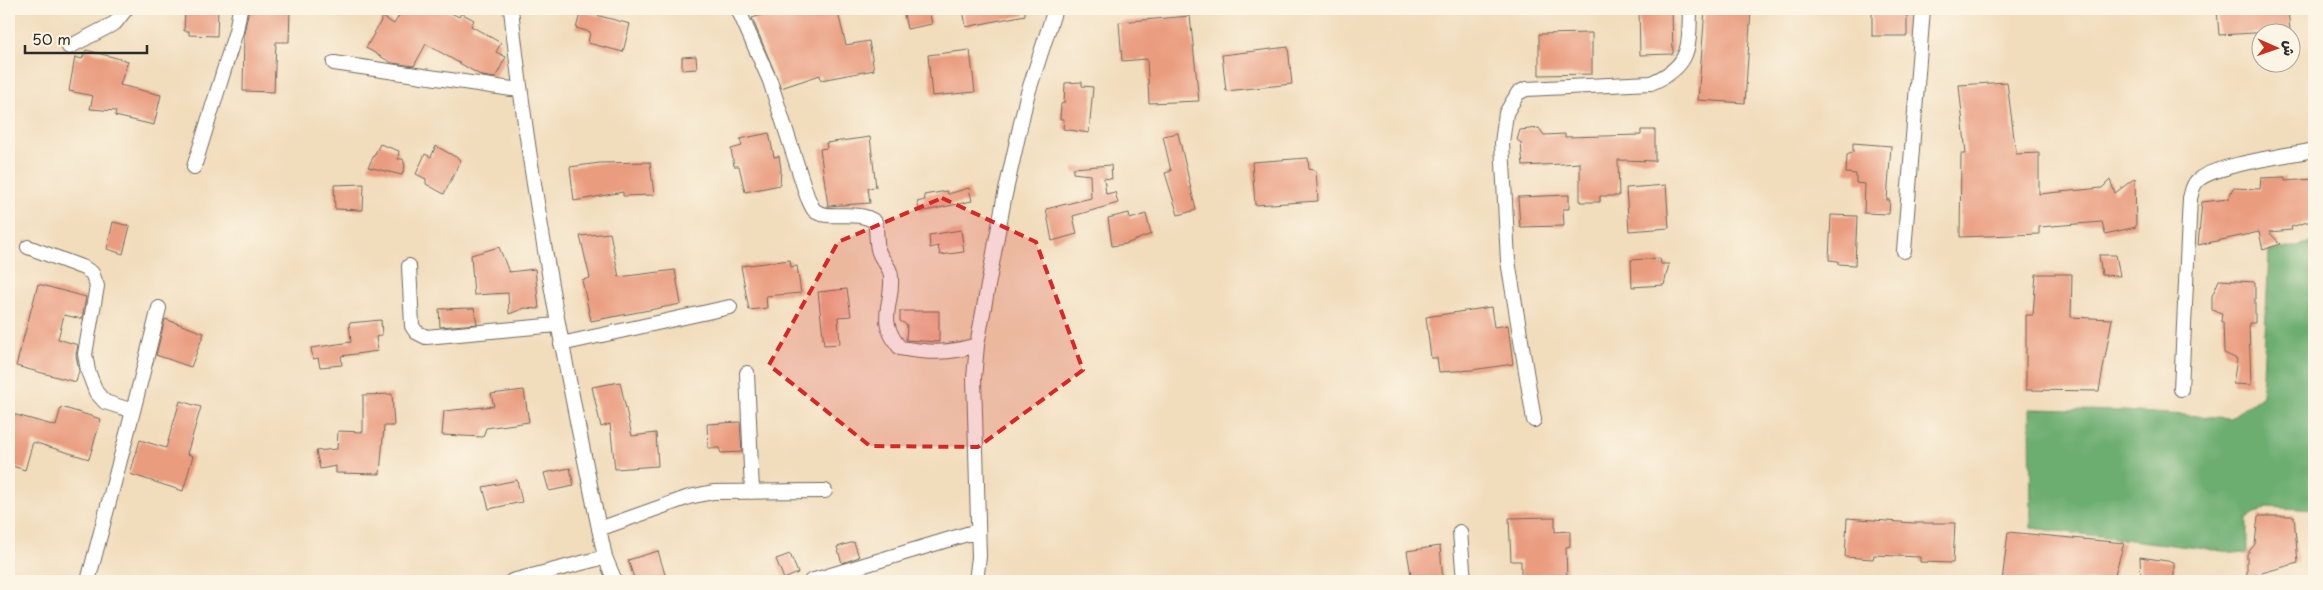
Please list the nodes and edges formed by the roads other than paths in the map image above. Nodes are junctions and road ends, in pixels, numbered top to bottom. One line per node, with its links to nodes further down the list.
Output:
1 (126, 9): 8 (street)
2 (240, 9): 12 (street)
3 (511, 9): 10 (street)
4 (738, 9): 20 (street)
5 (1055, 9): 20 (street)
6 (1690, 9): 24 (street)
7 (1923, 9): 14 (street)
8 (68, 47)
9 (334, 63): 10 (street)
10 (519, 90): 18 (street)
11 (2314, 150): 22 (street)
12 (194, 167)
13 (28, 247): 23 (street)
14 (1904, 252)
15 (409, 266): 18 (street)
16 (730, 307): 19 (street)
17 (159, 308): 23 (street)
18 (557, 325): 19 (street)
19 (560, 344): 27 (street)
20 (977, 346): 28 (street)
21 (747, 372): 26 (street)
22 (2181, 389)
23 (133, 411): 31 (street)
24 (1534, 420)
25 (825, 491): 26 (street)
26 (752, 492): 27 (street)
27 (599, 530): 30 (street)
28 (977, 531): 34 (street); 35 (street)
29 (1460, 532): 36 (street)
30 (605, 557): 32 (street); 33 (street)
31 (88, 581)
32 (512, 581)
33 (615, 581)
34 (811, 581)
35 (976, 581)
36 (1464, 581)

